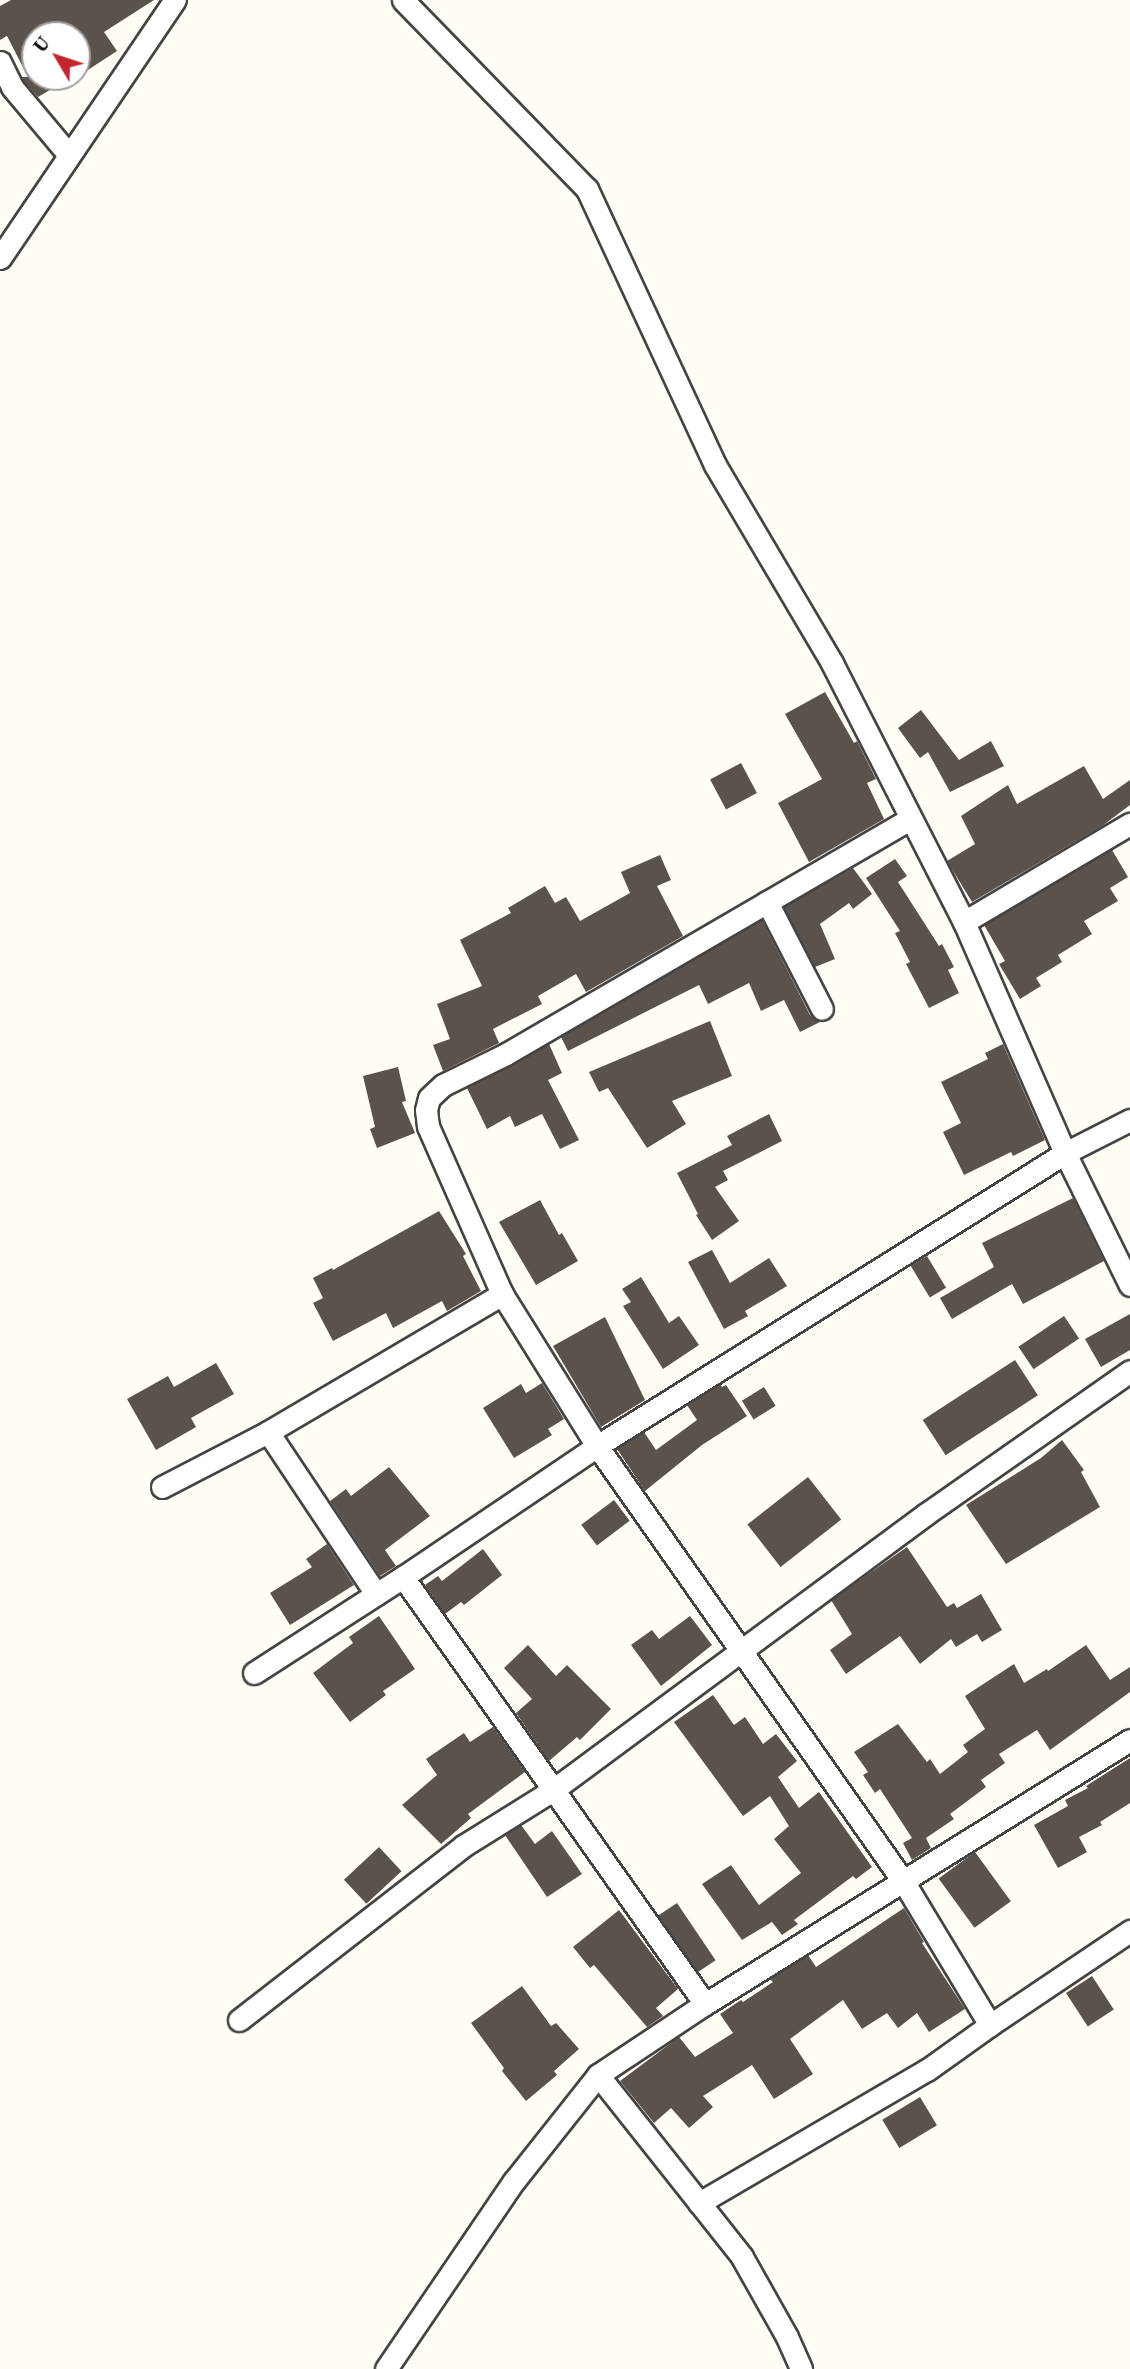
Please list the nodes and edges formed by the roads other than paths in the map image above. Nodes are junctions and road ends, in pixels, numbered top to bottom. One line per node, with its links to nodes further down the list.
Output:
1 (175, 0): 4 (street)
2 (403, 0): 6 (street)
3 (0, 62): 4 (street)
4 (69, 155): 5 (street)
5 (0, 258)
6 (910, 819): 8 (street); 9 (street)
7 (1130, 824): 9 (street)
8 (767, 902): 10 (street); 14 (street)
9 (964, 922): 12 (street)
10 (821, 1009)
11 (1130, 1120): 12 (street)
12 (1065, 1153): 13 (street); 17 (street)
13 (1130, 1285)
14 (502, 1294): 16 (street); 17 (street)
15 (1130, 1371): 21 (street)
16 (268, 1432): 18 (street); 20 (street)
17 (597, 1446): 19 (street); 21 (street)
18 (162, 1487)
19 (403, 1577): 20 (street); 24 (street)
20 (376, 1594): 22 (street)
21 (740, 1651): 24 (street); 25 (street)
22 (254, 1673)
23 (1130, 1740): 25 (street)
24 (553, 1790): 27 (street); 28 (street)
25 (903, 1881): 27 (street); 29 (street)
26 (1130, 1931): 29 (street)
27 (705, 2004): 30 (street)
28 (239, 2020)
29 (990, 2025): 31 (street)
30 (598, 2075): 31 (street); 32 (street)
31 (699, 2203): 33 (street)
32 (386, 2369)
33 (801, 2369)

